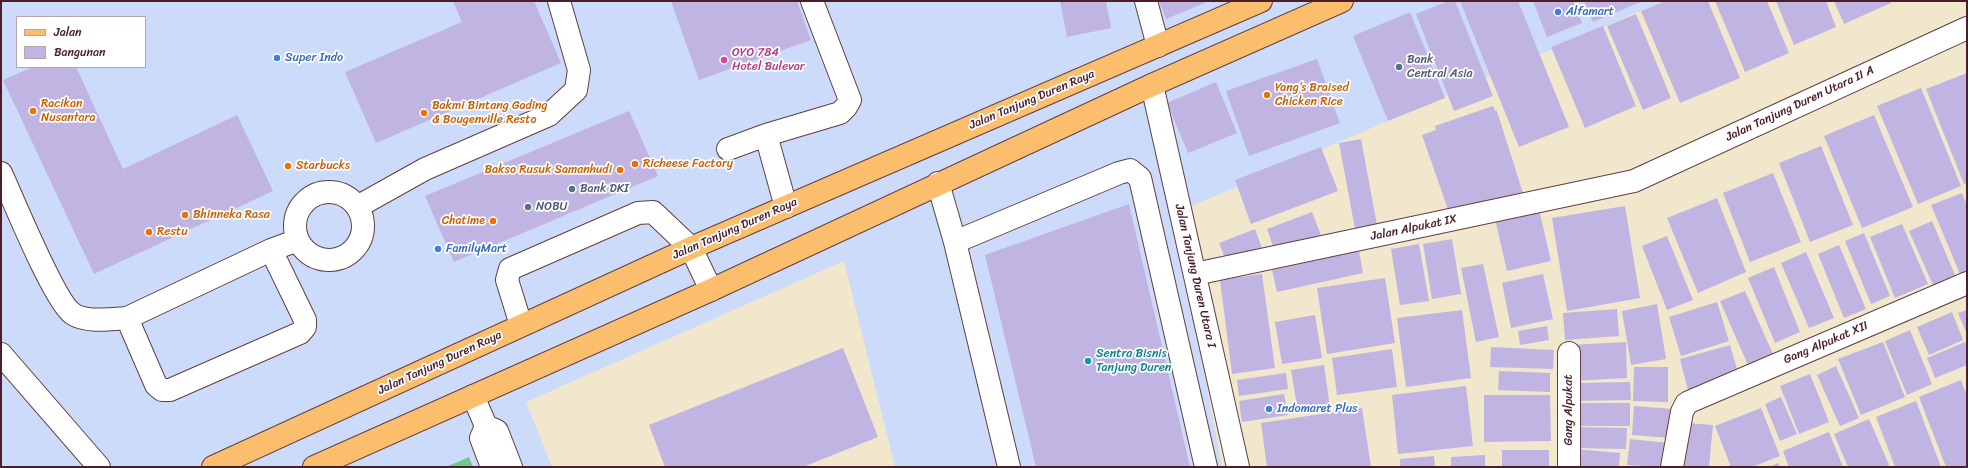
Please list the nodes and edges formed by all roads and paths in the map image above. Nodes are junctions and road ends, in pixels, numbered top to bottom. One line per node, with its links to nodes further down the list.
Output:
1 (559, 1): 15 (street)
2 (812, 1): 9 (street)
3 (1146, 1): 7 (street)
4 (1262, 1): 7 (main road, Jalan Tanjung Duren Raya)
5 (1342, 1): 8 (main road)
6 (1967, 28): 12 (street, Jalan Tanjung Duren Utara II A)
7 (1158, 46): 14 (main road, Jalan Tanjung Duren Raya)
8 (1152, 85): 13 (main road); 20 (street, Jalan Tanjung Duren Utara I)
9 (766, 135): 10 (street); 14 (street)
10 (728, 149)
11 (1, 173): 23 (street)
12 (1634, 181): 20 (street, Jalan Alpukat IX)
13 (938, 183): 17 (street); 22 (main road)
14 (786, 206): 18 (main road, Jalan Tanjung Duren Raya)
15 (357, 207): 16 (street); 16 (street)
16 (298, 240): 19 (street)
17 (955, 242): 34 (street); 35 (street)
18 (691, 248): 22 (street); 24 (main road, Jalan Tanjung Duren Raya); 24 (street)
19 (271, 250): 23 (street); 23 (street)
20 (1195, 274): 36 (street, Jalan Tanjung Duren Utara I)
21 (1967, 283): 38 (street, Gang Alpukat XII)
22 (711, 290): 27 (main road)
23 (127, 318)
24 (521, 325): 30 (main road, Jalan Tanjung Duren Raya)
25 (1568, 353): 37 (street, Gang Alpukat)
26 (1, 354): 29 (street)
27 (473, 396): 28 (street); 31 (main road)
28 (486, 426): 32 (street); 33 (street)
29 (99, 467)
30 (213, 467)
31 (314, 467)
32 (492, 467)
33 (511, 467)
34 (1009, 467)
35 (1206, 467)
36 (1238, 467)
37 (1569, 467)
38 (1672, 467)

